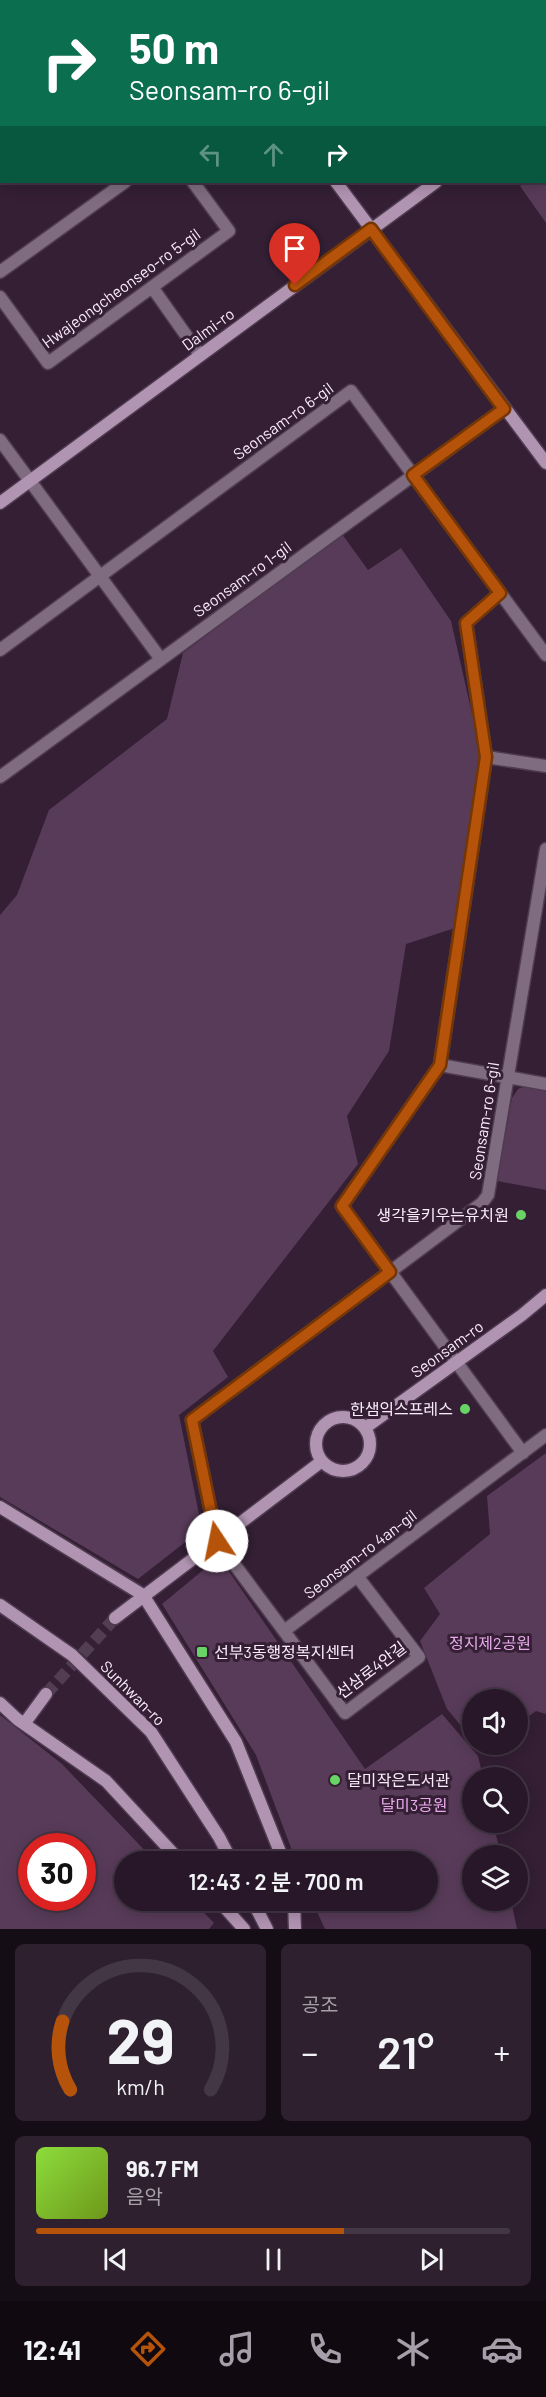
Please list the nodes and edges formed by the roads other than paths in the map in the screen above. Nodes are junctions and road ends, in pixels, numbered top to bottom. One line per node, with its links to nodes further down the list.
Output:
1 (124, 183): 6 (street)
2 (194, 183): 7 (street, Hwajeongcheonseo-ro 5-gil)
3 (337, 183): 5 (street)
4 (435, 183): 5 (street, Dalmi-ro)
5 (371, 229): 9 (street, Dalmi-ro); 10 (street)
6 (0, 272)
7 (152, 287): 8 (street, Hwajeongcheonseo-ro 5-gil); 9 (street)
8 (0, 297)
9 (200, 355): 14 (street, Dalmi-ro)
10 (504, 409): 12 (street); 13 (street, Seonsam-ro 1-gil)
11 (0, 440): 14 (street)
12 (546, 463)
13 (413, 475): 16 (street, Seonsam-ro 6-gil); 17 (street, Seonsam-ro 6-gil); 20 (street, Seonsam-ro 1-gil)
14 (30, 481): 15 (street, Dalmi-ro); 16 (street)
15 (0, 503)
16 (100, 576): 18 (street, Seonsam-ro 6-gil); 20 (street)
17 (500, 593): 19 (street, Seonsam-ro 6-gil); 21 (street)
18 (0, 650)
19 (546, 655)
20 (160, 658): 23 (street, Seonsam-ro 1-gil)
21 (486, 757): 22 (street); 25 (street)
22 (546, 766)
23 (0, 777)
24 (546, 849): 26 (street, Seonsam-ro 6-gil)
25 (440, 1065): 26 (street); 28 (street)
26 (508, 1077): 27 (street); 28 (street, Seonsam-ro 6-gil)
27 (546, 1084)
28 (390, 1272): 30 (street); 36 (street, Seonsam-ro 6-gil)
29 (546, 1295): 30 (street, Seonsam-ro)
30 (456, 1363): 31 (street, Seonsam-ro); 33 (street)
31 (365, 1428): 34 (street); 34 (street)
32 (546, 1435): 33 (street, Seonsam-ro 4an-gil)
33 (523, 1453): 37 (street, Seonsam-ro 4an-gil)
34 (322, 1461): 36 (street)
35 (0, 1507): 38 (street)
36 (217, 1541): 38 (street); 41 (street)
37 (357, 1576): 41 (street, Seonsam-ro 4an-gil); 41 (street, 선삼로4안길)
38 (143, 1595): 40 (street); 47 (street)
39 (0, 1605): 46 (street, Sunhwan-ro)
40 (116, 1618)
41 (284, 1631)
42 (46, 1694): 44 (street)
43 (0, 1703): 44 (street)
44 (24, 1724): 45 (street)
45 (172, 1851)
46 (226, 1851)
47 (280, 1851)
48 (228, 1911): 51 (street)
49 (258, 1911): 52 (street)
50 (294, 1911): 53 (street)
51 (244, 1929)
52 (267, 1929)
53 (295, 1929)

